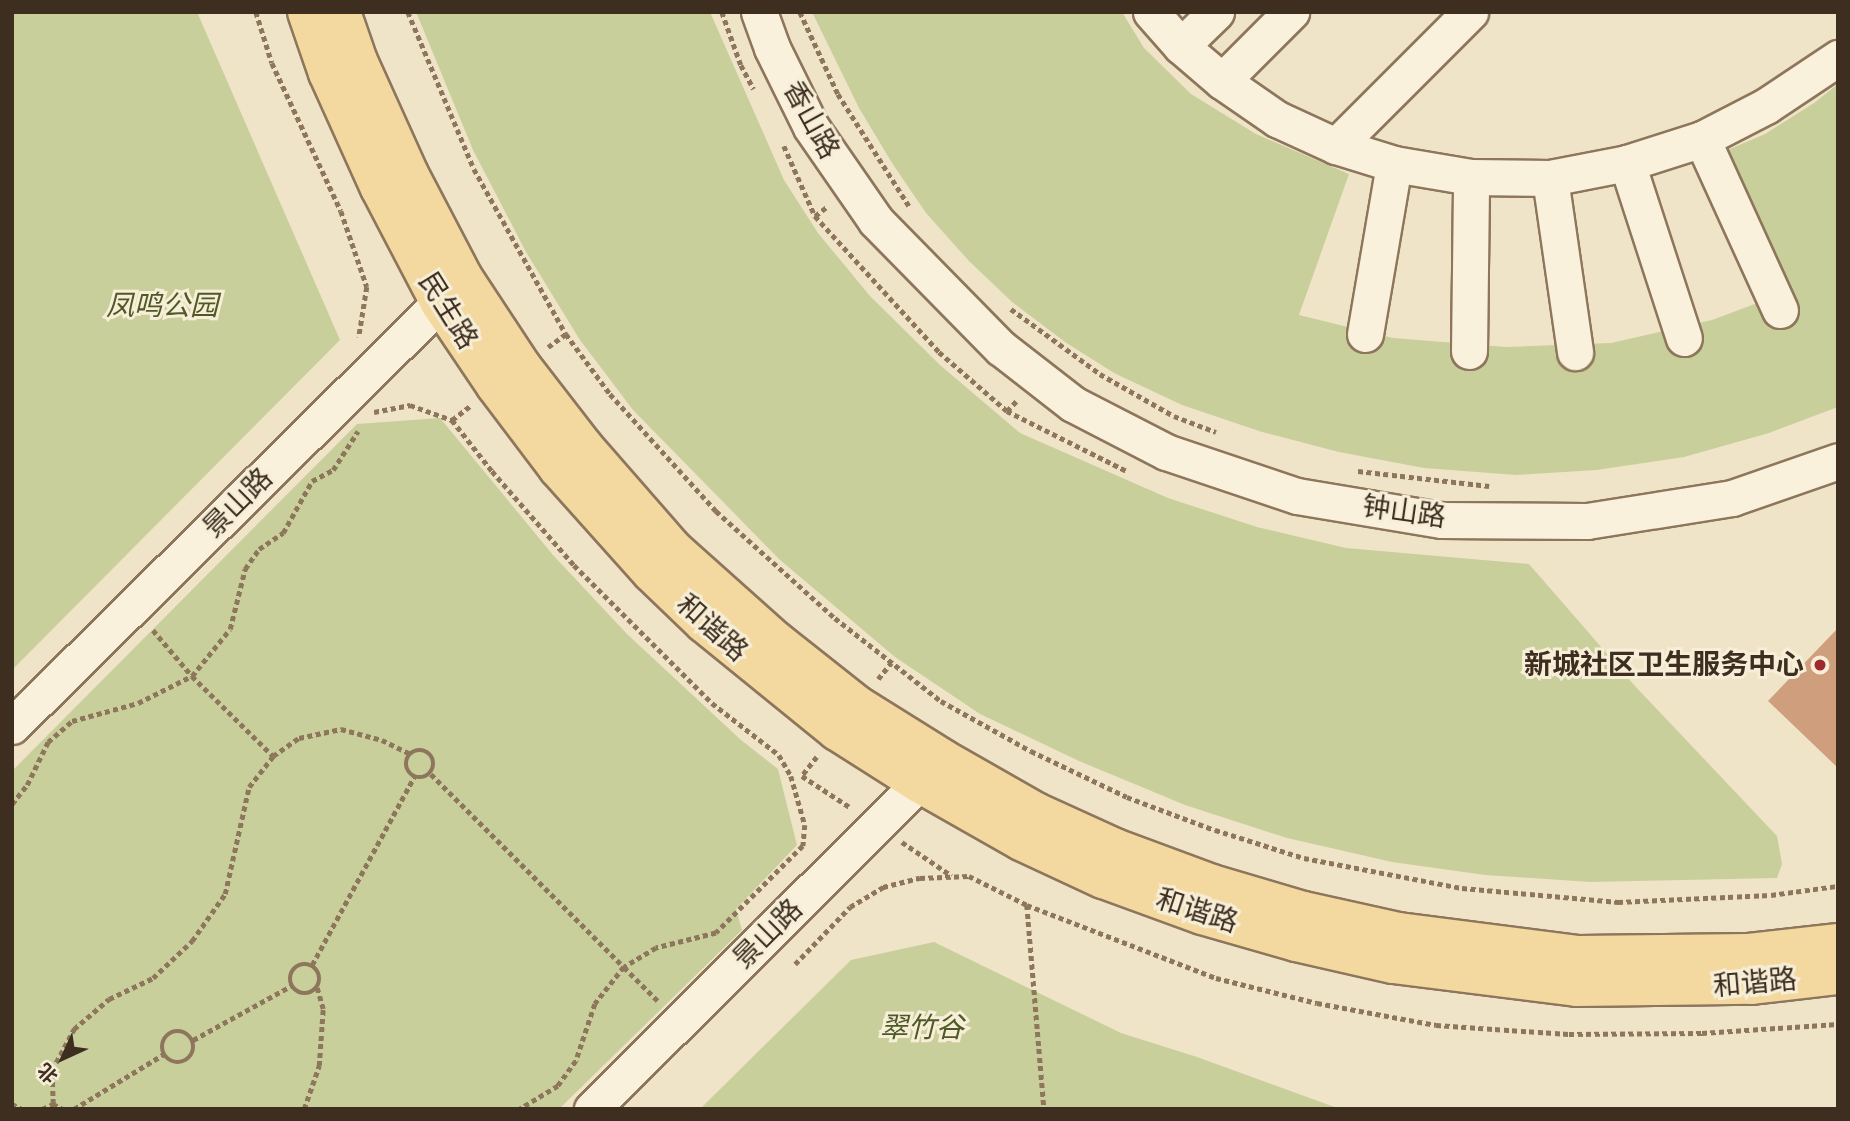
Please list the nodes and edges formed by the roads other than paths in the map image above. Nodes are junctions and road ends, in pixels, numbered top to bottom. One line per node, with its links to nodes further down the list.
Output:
1 (307, 12): 17 (main road, 民生路)
2 (341, 12): 17 (main road, 民生路)
3 (759, 12): 21 (street, 香山路)
4 (1151, 12): 8 (street)
5 (1216, 12): 8 (street)
6 (1291, 12): 10 (street)
7 (1469, 12): 12 (street)
8 (1181, 46): 10 (street)
9 (1838, 58): 11 (street)
10 (1222, 81): 12 (street)
11 (1702, 139): 13 (street); 18 (street)
12 (1336, 146): 14 (street)
13 (1627, 163): 16 (street); 20 (street)
14 (1394, 164): 15 (street); 19 (street)
15 (1471, 177): 16 (street); 22 (street)
16 (1549, 178): 23 (street)
17 (452, 291): 25 (main road, 民生路); 26 (street, 景山路)
18 (1780, 310)
19 (1365, 334)
20 (1684, 338)
21 (1001, 348): 24 (street, 钟山路)
22 (1469, 351)
23 (1574, 352)
24 (1838, 461)
25 (662, 560): 27 (main road, 和谐路)
26 (12, 726)
27 (931, 771): 28 (main road, 和谐路); 29 (main road, 和谐路); 30 (street, 景山路)
28 (1838, 943)
29 (1838, 975)
30 (592, 1109)

